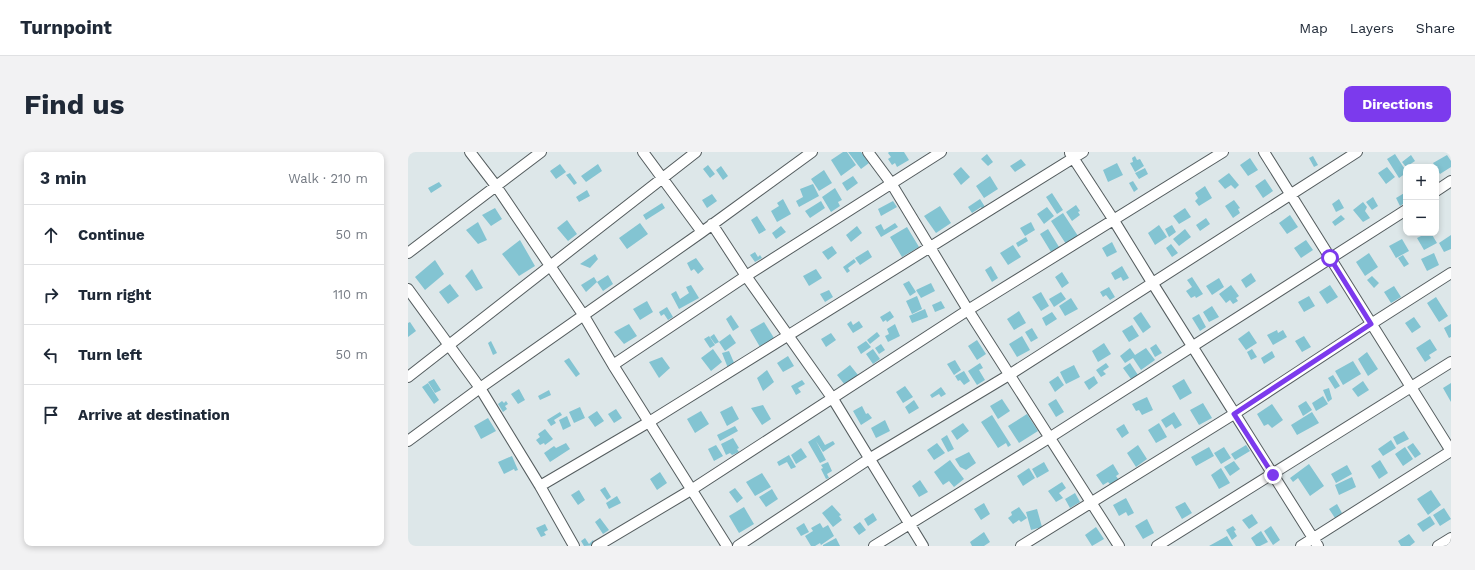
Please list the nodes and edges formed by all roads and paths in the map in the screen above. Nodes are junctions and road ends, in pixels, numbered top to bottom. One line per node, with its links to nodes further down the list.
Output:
1 (470, 152): 16 (street)
2 (540, 152): 16 (street)
3 (643, 152): 13 (street)
4 (696, 152): 13 (street)
5 (812, 152): 21 (street)
6 (868, 152): 15 (street)
7 (941, 152): 15 (street)
8 (1083, 152): 12 (street)
9 (1223, 152): 20 (street)
10 (1264, 152): 18 (street)
11 (1357, 152): 18 (street)
12 (1071, 155): 20 (street); 23 (street)
13 (662, 178): 22 (street); 26 (street)
14 (1451, 181): 17 (street)
15 (891, 183): 23 (street); 28 (street)
16 (496, 186): 24 (street); 26 (street)
17 (1439, 189)
18 (1291, 195): 25 (street); 29 (street)
19 (1403, 212): 25 (street)
20 (1113, 219): 29 (street); 31 (street)
21 (712, 224): 22 (street); 28 (street)
22 (702, 232): 32 (street)
23 (930, 247): 31 (street); 34 (street)
24 (408, 253)
25 (1330, 258): 33 (street); 36 (street)
26 (550, 266): 32 (street); 35 (street)
27 (1451, 273): 33 (street)
28 (746, 276): 34 (street); 38 (street)
29 (1153, 284): 36 (street); 39 (street)
30 (408, 289): 35 (street)
31 (968, 310): 39 (street); 43 (street)
32 (584, 316): 38 (street); 42 (street)
33 (1371, 324): 41 (street); 44 (street)
34 (788, 335): 43 (street); 45 (street)
35 (449, 345): 40 (street); 42 (street)
36 (1191, 346): 44 (street); 46 (street)
37 (1451, 362): 41 (street)
38 (613, 365): 45 (street)
39 (1010, 375): 46 (street); 49 (street)
40 (408, 377)
41 (1411, 387): 48 (street); 50 (street)
42 (480, 388): 47 (street); 51 (street)
43 (833, 399): 49 (street); 52 (street)
44 (1234, 414): 50 (street); 53 (street)
45 (649, 422): 51 (street); 52 (street)
46 (1049, 438): 53 (street); 54 (street)
47 (408, 441)
48 (1451, 451): 56 (street)
49 (869, 459): 54 (street); 60 (street)
50 (1273, 475): 56 (street); 65 (street)
51 (540, 486): 57 (street)
52 (691, 490): 58 (street); 59 (street)
53 (1090, 502): 63 (street); 64 (street)
54 (909, 524): 61 (street); 62 (street)
55 (1451, 538): 67 (street)
56 (1315, 542): 66 (street)
57 (574, 546)
58 (597, 546)
59 (727, 546)
60 (738, 546)
61 (874, 546)
62 (923, 546)
63 (1021, 546)
64 (1119, 546)
65 (1157, 546)
66 (1301, 546)
67 (1438, 546)

